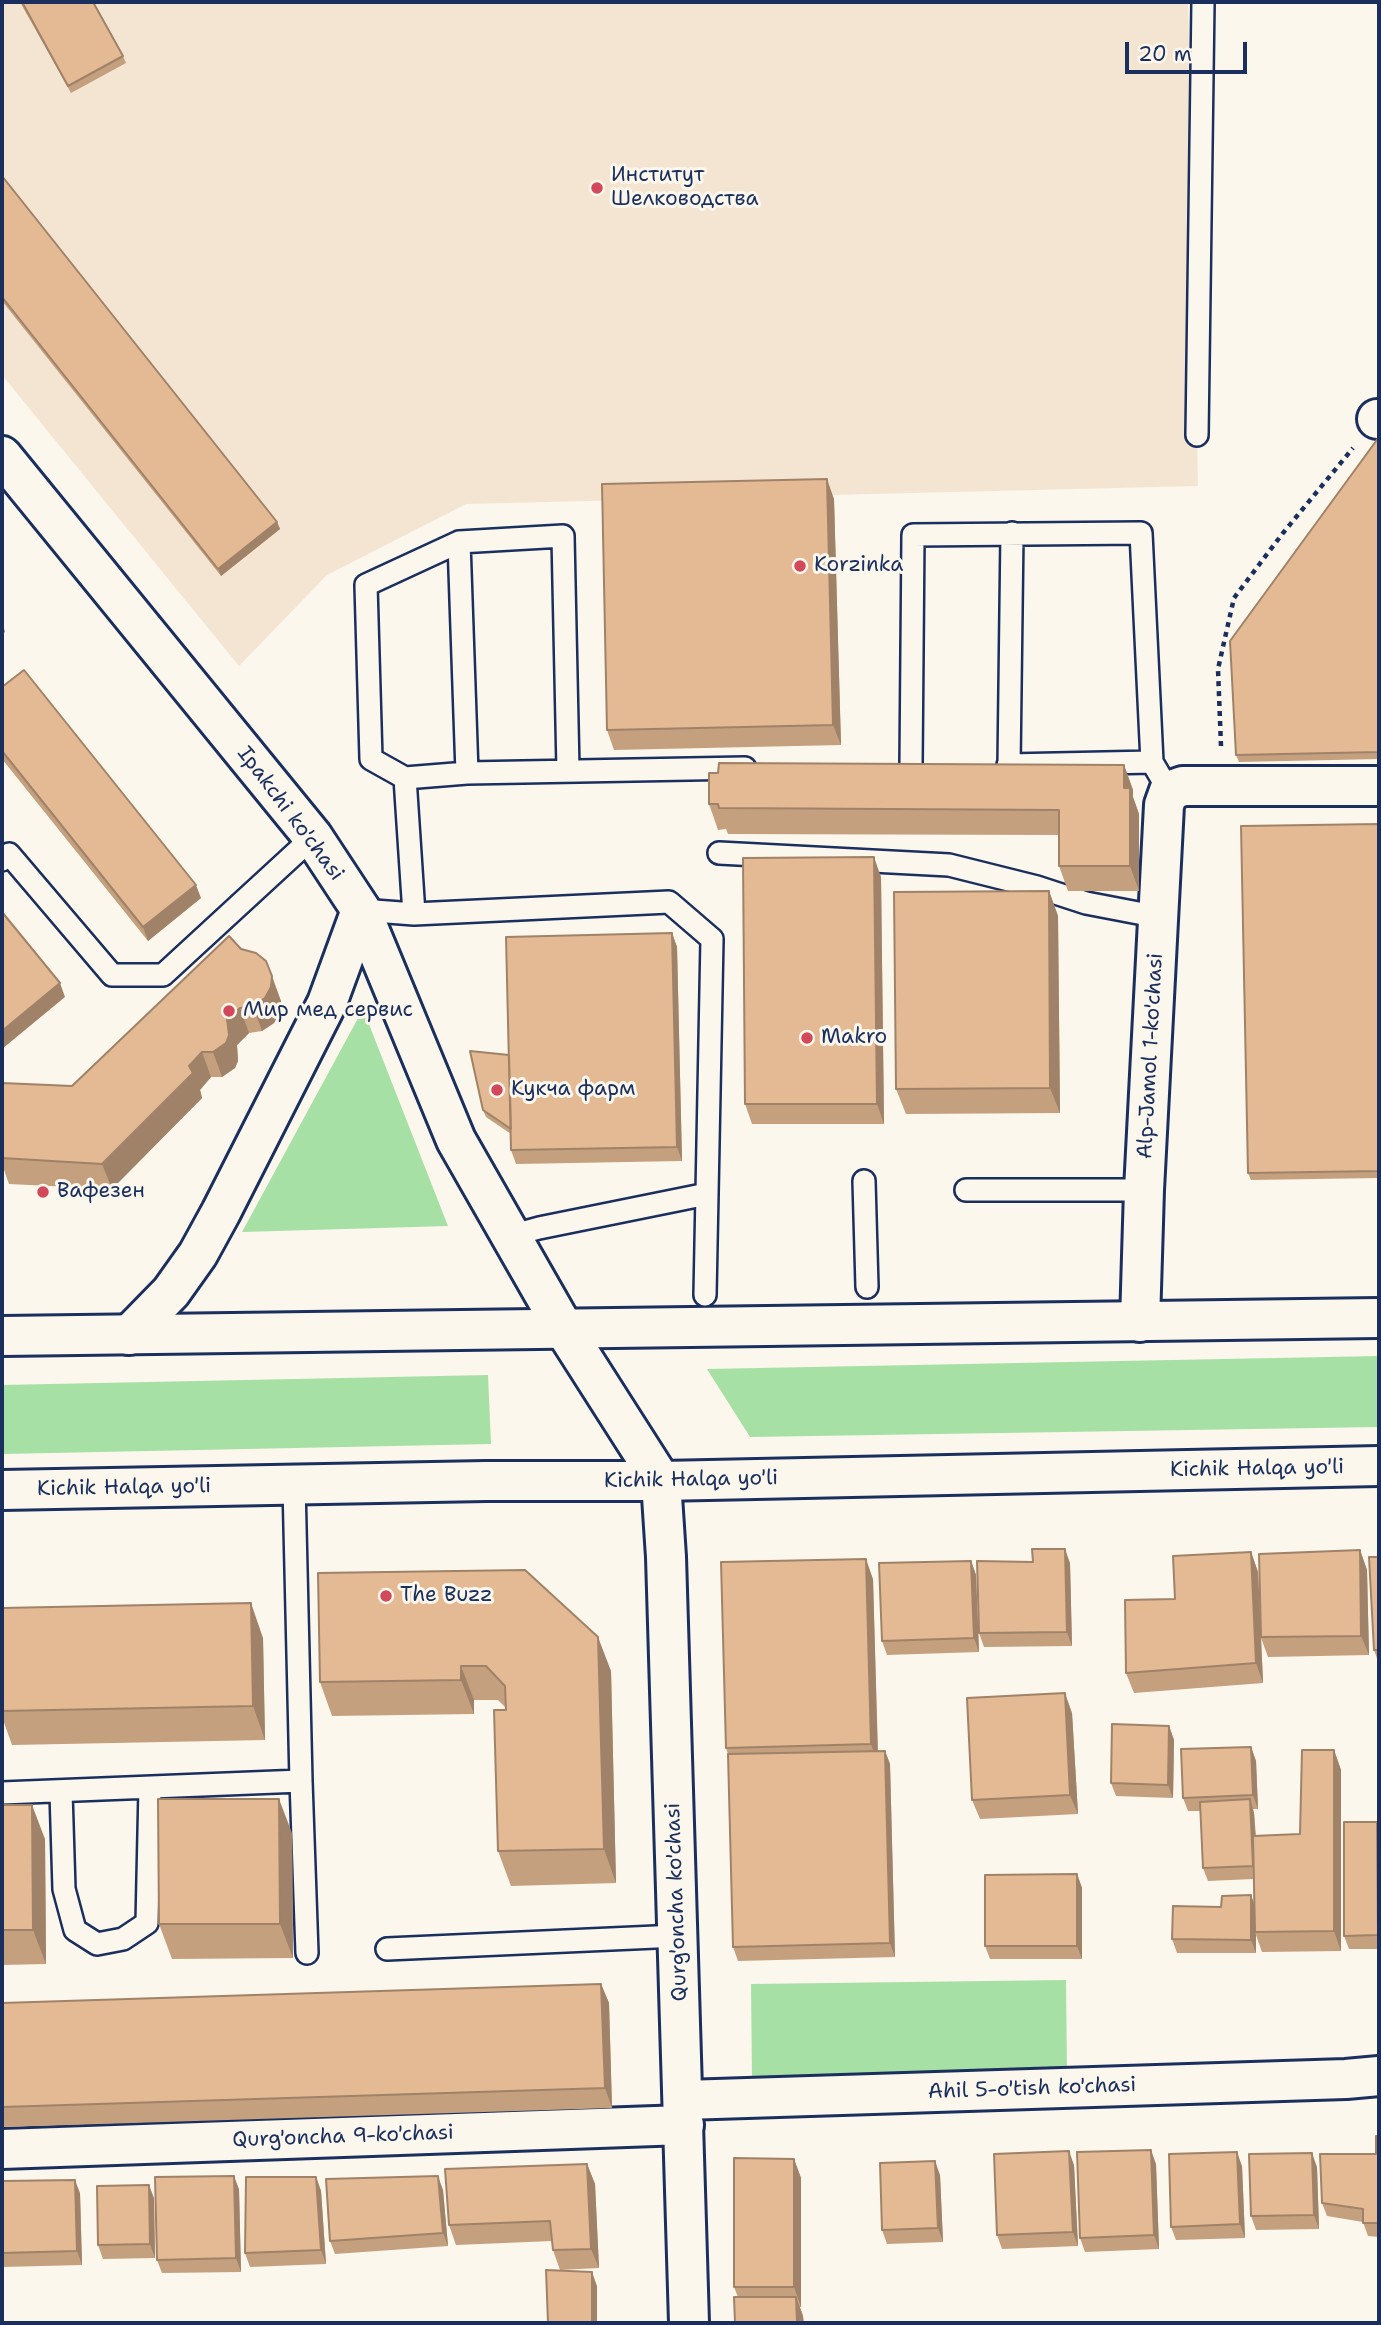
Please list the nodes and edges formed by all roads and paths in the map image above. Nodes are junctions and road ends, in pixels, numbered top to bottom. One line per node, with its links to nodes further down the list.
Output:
1 (1203, 2): 3 (lane)
2 (1378, 419): 7 (path)
3 (1197, 435)
4 (2, 456): 17 (main road, Ipakchi ko'chasi)
5 (1012, 533): 9 (lane); 10 (lane); 14 (lane)
6 (459, 542): 12 (lane); 13 (lane); 15 (lane)
7 (1221, 751)
8 (985, 765): 9 (lane)
9 (1009, 765): 14 (lane)
10 (936, 766)
11 (760, 768): 12 (lane)
12 (568, 770): 13 (lane)
13 (467, 773): 15 (lane)
14 (1160, 777): 16 (main road); 22 (main road, Alp-Jamol 1-ko'chasi)
15 (405, 778): 21 (lane)
16 (1379, 786)
17 (313, 837): 18 (lane); 20 (main road, Ipakchi ko'chasi)
18 (4, 853)
19 (719, 853): 22 (lane)
20 (361, 910): 21 (lane); 27 (main road, Ipakchi ko'chasi); 33 (main road)
21 (414, 914): 26 (lane)
22 (1158, 917): 25 (main road, Alp-Jamol 1-ko'chasi)
23 (864, 1181): 28 (lane)
24 (966, 1190): 25 (lane)
25 (1144, 1190): 31 (main road, Alp-Jamol 1-ko'chasi)
26 (707, 1194): 27 (lane); 29 (lane)
27 (510, 1236): 32 (main road, Ipakchi ko'chasi)
28 (867, 1287)
29 (705, 1295)
30 (1379, 1318): 31 (main road)
31 (1140, 1322): 32 (main road)
32 (564, 1329): 33 (main road); 36 (main road, Ipakchi ko'chasi)
33 (129, 1335): 34 (main road)
34 (2, 1336)
35 (1379, 1466): 36 (main road, Kichik Halqa yo'li)
36 (662, 1481): 37 (main road, Kichik Halqa yo'li); 43 (main road, Qurg'oncha ko'chasi)
37 (295, 1485): 38 (main road, Kichik Halqa yo'li); 39 (lane)
38 (2, 1490)
39 (301, 1781): 40 (lane); 45 (lane)
40 (150, 1788): 41 (lane); 41 (lane)
41 (61, 1792): 42 (lane)
42 (2, 1793)
43 (678, 1936): 44 (lane); 47 (main road, Qurg'oncha ko'chasi)
44 (387, 1949)
45 (307, 1953)
46 (1379, 2076): 47 (main road, Ahil 5-o'tish ko'chasi)
47 (684, 2112): 48 (main road, Qurg'oncha 9-ko'chasi); 49 (main road, Qurg'oncha ko'chasi)
48 (2, 2149)
49 (689, 2323)

